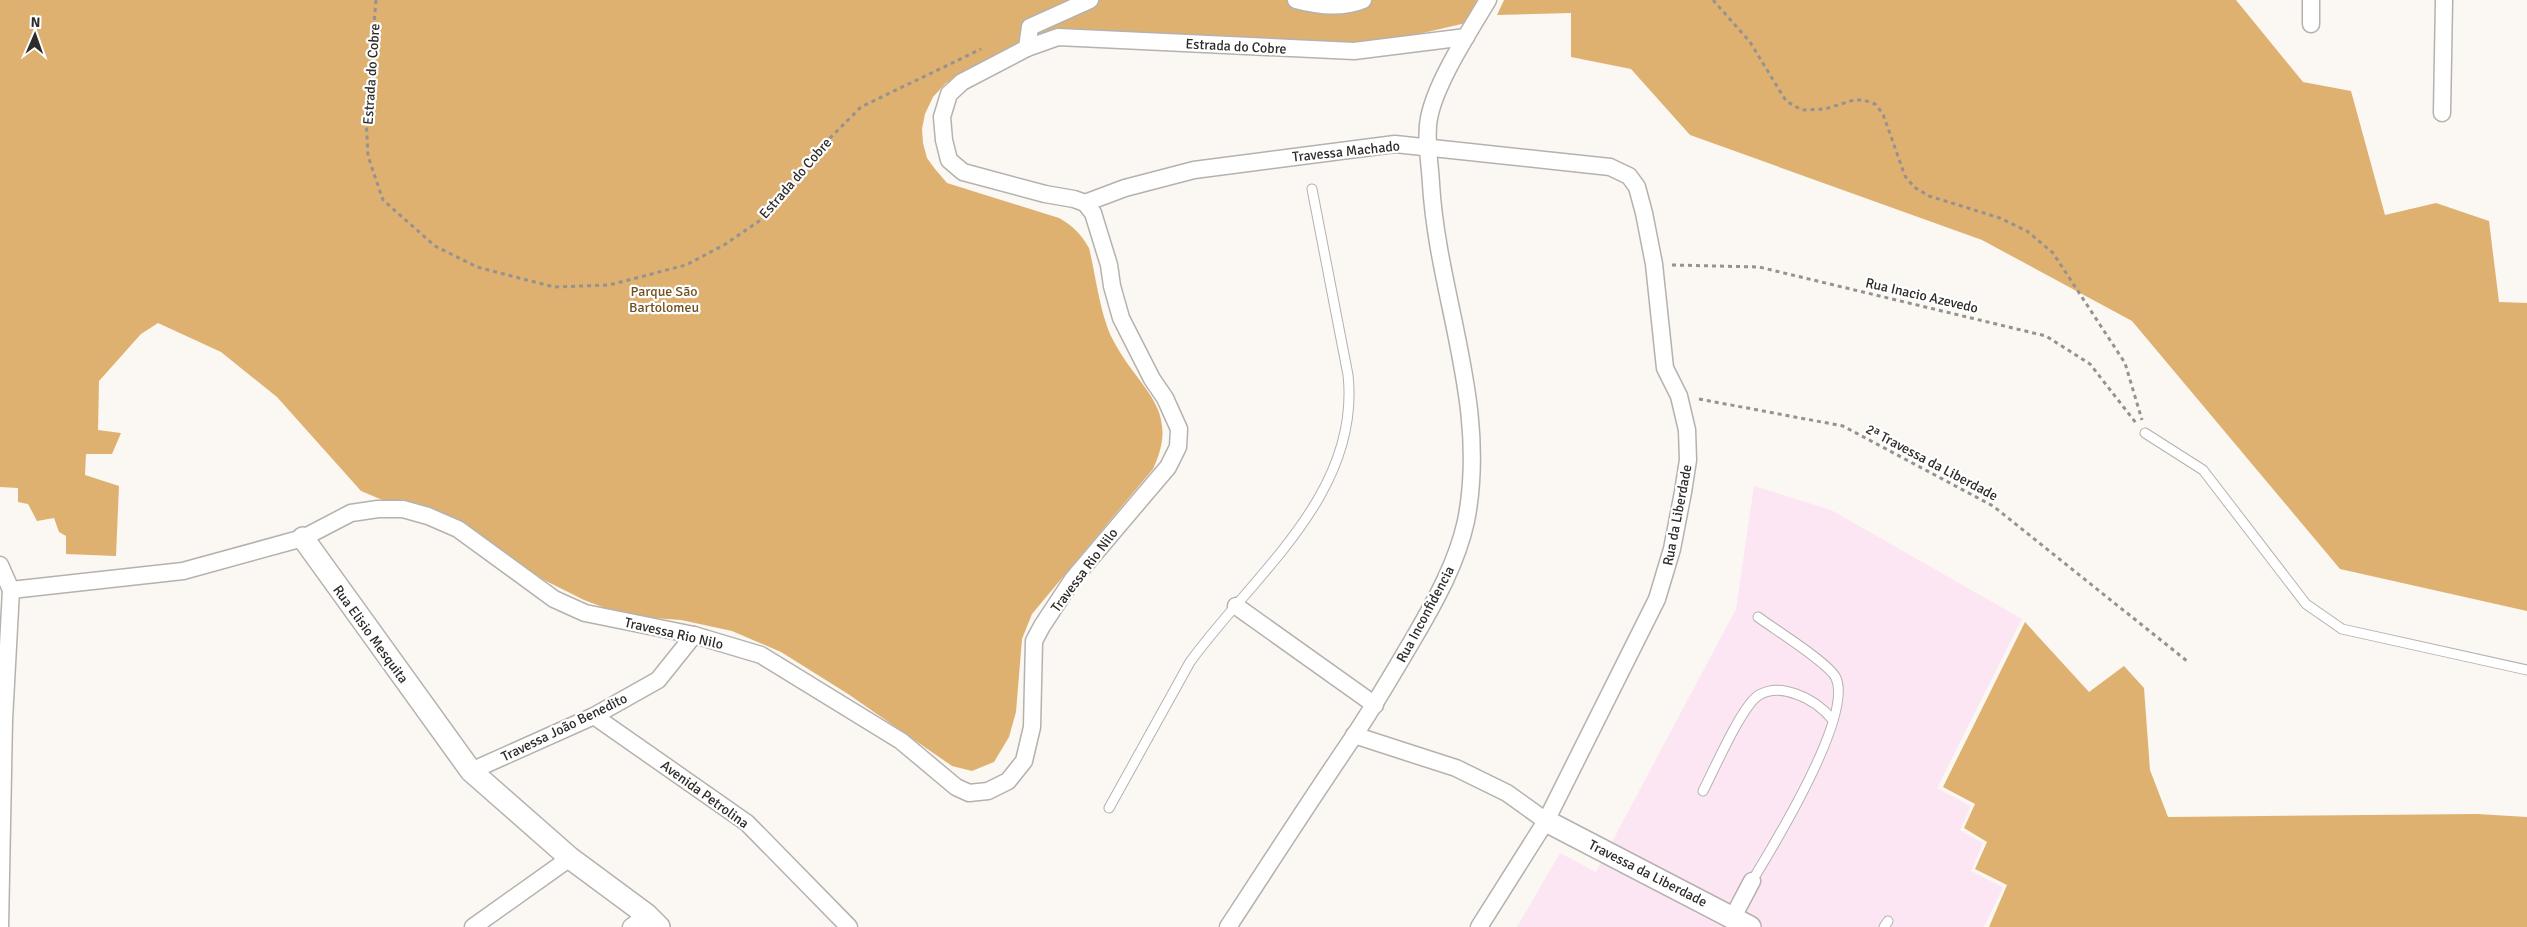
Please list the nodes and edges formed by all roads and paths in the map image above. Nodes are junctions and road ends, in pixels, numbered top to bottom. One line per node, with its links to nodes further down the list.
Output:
1 (376, 0): 11 (path, Estrada do Cobre)
2 (1090, 0): 12 (street)
3 (1296, 0): 4 (street)
4 (1363, 0)
5 (1488, 0): 10 (street, Rua Inconfidencia)
6 (1713, 0): 20 (path)
7 (2311, 0): 9 (street)
8 (2444, 0): 13 (street)
9 (2311, 24)
10 (1466, 37): 12 (street, Estrada do Cobre); 14 (street, Rua Inconfidencia)
11 (985, 47)
12 (1027, 48): 17 (street)
13 (2442, 112)
14 (1429, 146): 15 (street, Travessa Machado); 17 (street, Travessa Machado); 29 (street, Rua Inconfidencia)
15 (1610, 167): 18 (street, Rua da Liberdade)
16 (1312, 189): 24 (lane)
17 (1085, 203): 26 (street, Travessa Rio Nilo)
18 (1654, 264): 19 (street, Rua da Liberdade); 20 (path, Rua Inacio Azevedo)
19 (1679, 396): 27 (path, 2ª Travessa da Liberdade); 37 (street, Rua da Liberdade)
20 (2145, 433): 28 (lane)
21 (303, 538): 23 (street); 26 (street, Travessa Rio Nilo); 34 (street, Rua Elisio Mesquita)
22 (0, 565): 23 (street)
23 (11, 590): 31 (street)
24 (1236, 606): 29 (street); 36 (lane)
25 (1758, 617): 32 (lane)
26 (694, 635): 30 (street, Travessa João Benedito)
27 (2187, 661)
28 (2527, 670)
29 (1375, 706): 33 (street, Rua Inconfidencia)
30 (594, 716): 34 (street, Travessa João Benedito); 44 (street, Avenida Petrolina)
31 (2, 720): 42 (street)
32 (1833, 720): 35 (lane); 39 (lane)
33 (1354, 735): 37 (street); 45 (street, Rua Inconfidencia)
34 (470, 772): 38 (street, Rua Elisio Mesquita)
35 (1703, 791)
36 (1110, 808)
37 (1546, 821): 40 (street, Travessa da Liberdade); 46 (street, Rua da Liberdade)
38 (570, 858): 41 (street, Rua Elisio Mesquita); 43 (street)
39 (1752, 881): 40 (street)
40 (1742, 922)
41 (646, 923)
42 (0, 927)
43 (473, 927)
44 (849, 927)
45 (1228, 927)
46 (1479, 927)

